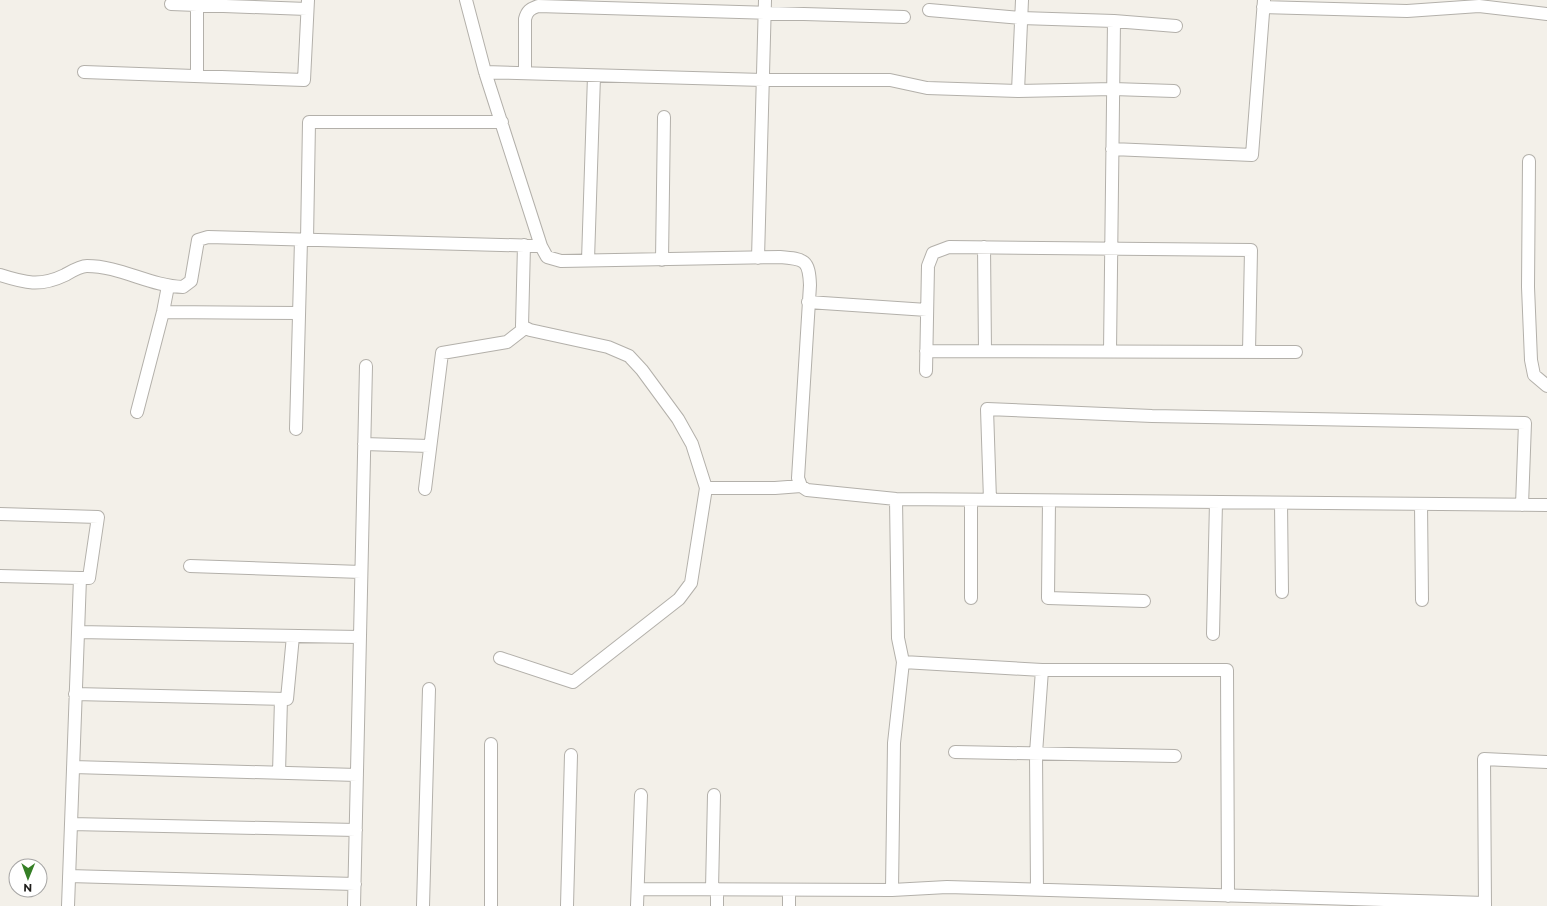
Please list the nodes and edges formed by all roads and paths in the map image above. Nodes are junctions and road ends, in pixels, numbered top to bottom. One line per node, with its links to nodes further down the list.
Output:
1 (466, 0): 16 (street)
2 (765, 0): 9 (street)
3 (1022, 0): 12 (street)
4 (171, 4): 7 (street)
5 (308, 4): 7 (street); 18 (street)
6 (1264, 4): 10 (street); 26 (street)
7 (197, 5): 18 (street)
8 (929, 10): 12 (street)
9 (765, 13): 11 (street); 17 (street); 20 (street)
10 (1547, 14)
11 (904, 17)
12 (1021, 18): 13 (street); 22 (street)
13 (1114, 21): 14 (street); 21 (street)
14 (1176, 26)
15 (84, 72): 18 (street)
16 (485, 72): 17 (street); 25 (street)
17 (525, 73): 19 (street)
18 (197, 75)
19 (594, 76): 20 (street); 34 (street)
20 (763, 80): 22 (street); 33 (street)
21 (1113, 89): 22 (street); 23 (street); 26 (street)
22 (1018, 91)
23 (1174, 91)
24 (664, 117): 35 (street)
25 (502, 122): 28 (street); 30 (street)
26 (1112, 149): 32 (street)
27 (1529, 161): 50 (street)
28 (304, 240): 29 (street); 37 (street); 41 (street)
29 (524, 246): 30 (street); 42 (street)
30 (541, 246): 34 (street)
31 (984, 247): 32 (street); 39 (street); 44 (street)
32 (1110, 249): 45 (street); 46 (street)
33 (758, 258): 35 (street); 38 (street)
34 (588, 260): 35 (street)
35 (662, 260)
36 (0, 275): 37 (street)
37 (168, 286): 40 (street)
38 (808, 302): 39 (street); 55 (street)
39 (927, 310): 43 (street)
40 (163, 312): 41 (street); 51 (street)
41 (299, 313): 52 (street)
42 (525, 328): 54 (street); 56 (street)
43 (926, 351): 44 (street); 49 (street)
44 (985, 351): 45 (street)
45 (1110, 351): 46 (street)
46 (1249, 352): 47 (street)
47 (1296, 352)
48 (366, 366): 53 (street)
49 (926, 371)
50 (1547, 386)
51 (137, 412)
52 (296, 429)
53 (364, 444): 54 (street); 69 (street)
54 (429, 446): 57 (street)
55 (801, 486): 56 (street); 58 (street)
56 (706, 488): 80 (street)
57 (425, 489)
58 (896, 500): 59 (street); 81 (street)
59 (971, 500): 60 (street); 73 (street)
60 (990, 500): 61 (street); 65 (street)
61 (1049, 501): 62 (street); 74 (street)
62 (1216, 502): 63 (street); 77 (street)
63 (1281, 503): 64 (street); 72 (street)
64 (1422, 504): 65 (street); 75 (street)
65 (1522, 504): 66 (street)
66 (1547, 505)
67 (0, 514): 71 (street)
68 (190, 566): 69 (street)
69 (361, 572): 79 (street)
70 (0, 576): 71 (street)
71 (80, 578): 76 (street)
72 (1282, 592)
73 (971, 598)
74 (1144, 600)
75 (1422, 600)
76 (78, 632): 78 (street); 84 (street)
77 (1213, 634)
78 (293, 636): 79 (street); 85 (street)
79 (360, 637): 94 (street)
80 (500, 658)
81 (903, 662): 82 (street); 104 (street)
82 (1042, 670): 88 (street); 106 (street)
83 (429, 689): 110 (street)
84 (75, 694): 85 (street); 92 (street)
85 (281, 699): 93 (street)
86 (491, 744): 111 (street)
87 (955, 752): 88 (street)
88 (1036, 753): 90 (street); 105 (street)
89 (571, 755): 112 (street)
90 (1175, 756)
91 (1547, 762): 107 (street)
92 (73, 767): 93 (street); 97 (street)
93 (279, 773): 94 (street)
94 (357, 775): 98 (street)
95 (641, 795): 101 (street)
96 (714, 795): 102 (street)
97 (71, 824): 98 (street); 99 (street)
98 (356, 830): 100 (street)
99 (69, 876): 100 (street); 108 (street)
100 (355, 884): 109 (street)
101 (638, 889): 102 (street); 113 (street)
102 (715, 889): 103 (street); 114 (street)
103 (789, 890): 104 (street); 115 (street)
104 (892, 890): 105 (street)
105 (1037, 890): 106 (street)
106 (1228, 896): 107 (street)
107 (1485, 905)
108 (68, 906)
109 (354, 906)
110 (423, 906)
111 (491, 906)
112 (567, 906)
113 (637, 906)
114 (717, 906)
115 (789, 906)

